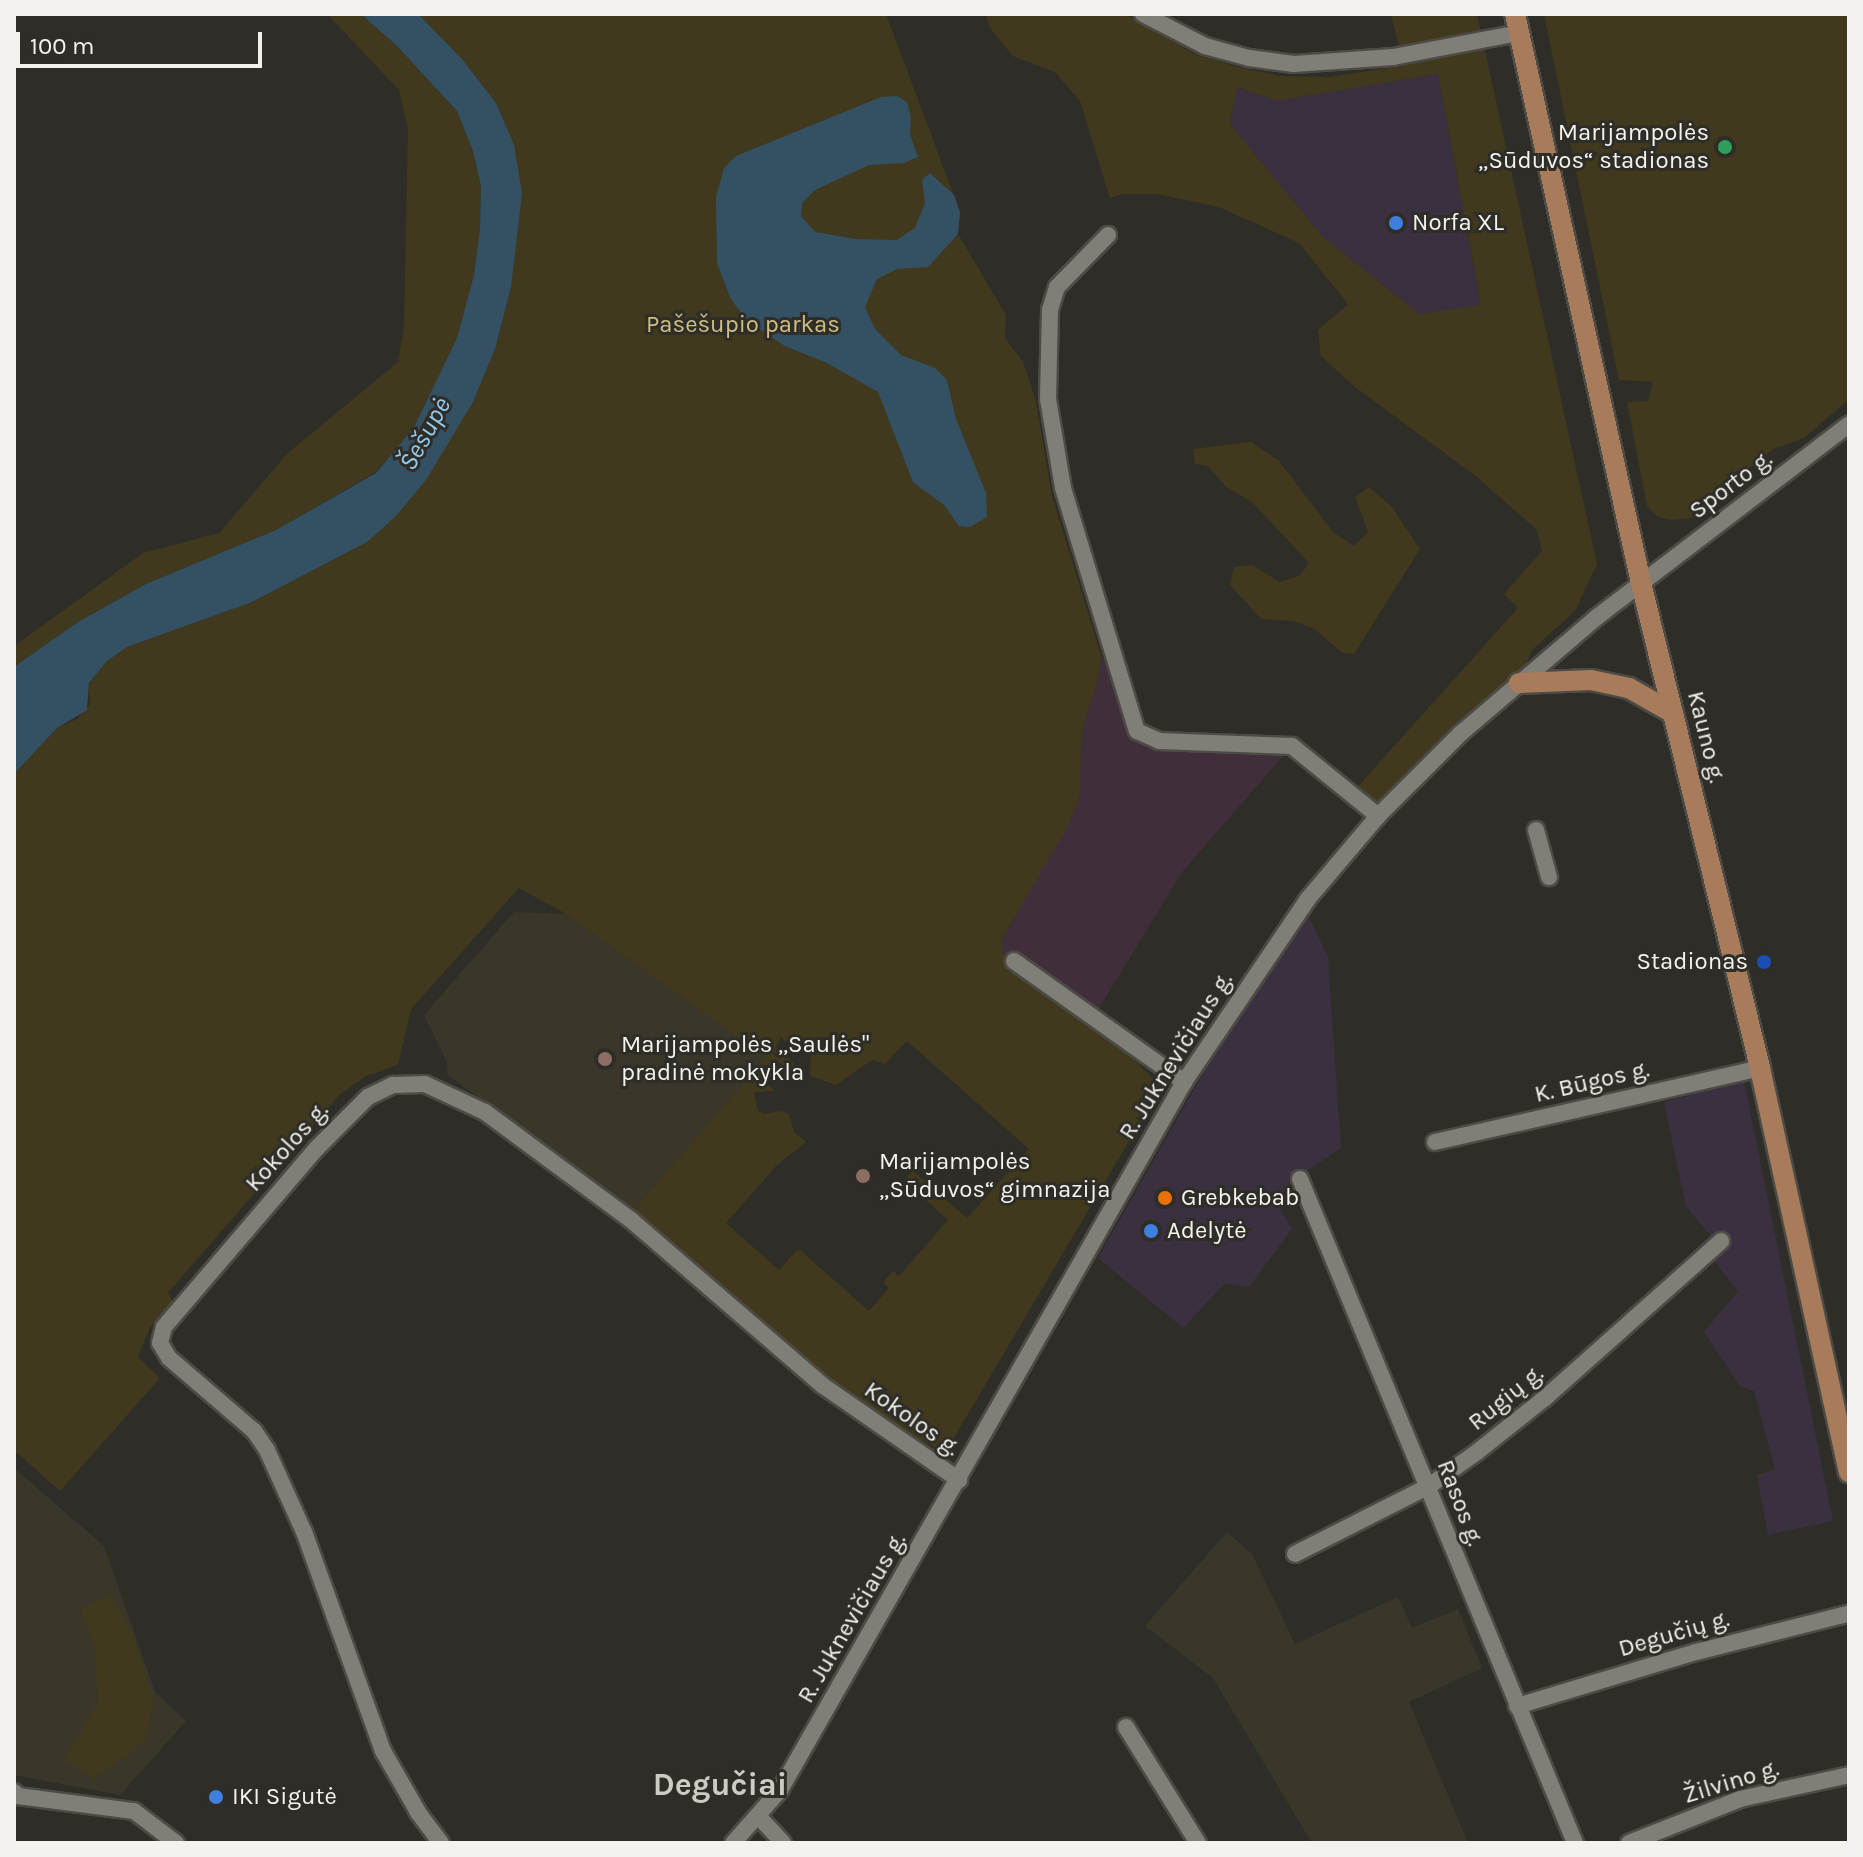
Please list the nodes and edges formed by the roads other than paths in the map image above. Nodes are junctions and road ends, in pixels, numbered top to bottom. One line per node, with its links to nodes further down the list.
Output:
1 (1143, 14): 2 (street)
2 (1517, 23): 5 (main road, Kauno g.)
3 (1108, 235): 8 (street)
4 (1849, 424): 5 (street, Sporto g.)
5 (1641, 583): 6 (street, R. Juknevičiaus g.); 7 (main road, Kauno g.)
6 (1519, 683): 7 (main road); 8 (street, R. Juknevičiaus g.)
7 (1673, 713): 12 (main road, Kauno g.)
8 (1378, 816): 13 (street, R. Juknevičiaus g.)
9 (1536, 830): 10 (street)
10 (1549, 877)
11 (1014, 961): 13 (street)
12 (1760, 1068): 14 (street, K. Būgos g.); 17 (main road, Kauno g.)
13 (1184, 1082): 18 (street, R. Juknevičiaus g.)
14 (1435, 1142)
15 (1300, 1179): 19 (street, Rasos g.)
16 (1721, 1241): 19 (street, Rugių g.)
17 (1849, 1472)
18 (959, 1480): 26 (street, R. Juknevičiaus g.); 28 (street, Kokolos g.)
19 (1429, 1486): 20 (street, Rugių g.); 22 (street, Rasos g.)
20 (1295, 1554)
21 (1847, 1614): 22 (street, Degučių g.)
22 (1517, 1706): 32 (street, Rasos g.)
23 (1126, 1727): 31 (street)
24 (1849, 1775): 33 (street, Žilvino g.)
25 (14, 1792): 27 (street)
26 (759, 1817): 29 (street, R. Juknevičiaus g.); 30 (street)
27 (176, 1843)
28 (441, 1843)
29 (733, 1843)
30 (783, 1843)
31 (1198, 1843)
32 (1575, 1843)
33 (1629, 1843)

